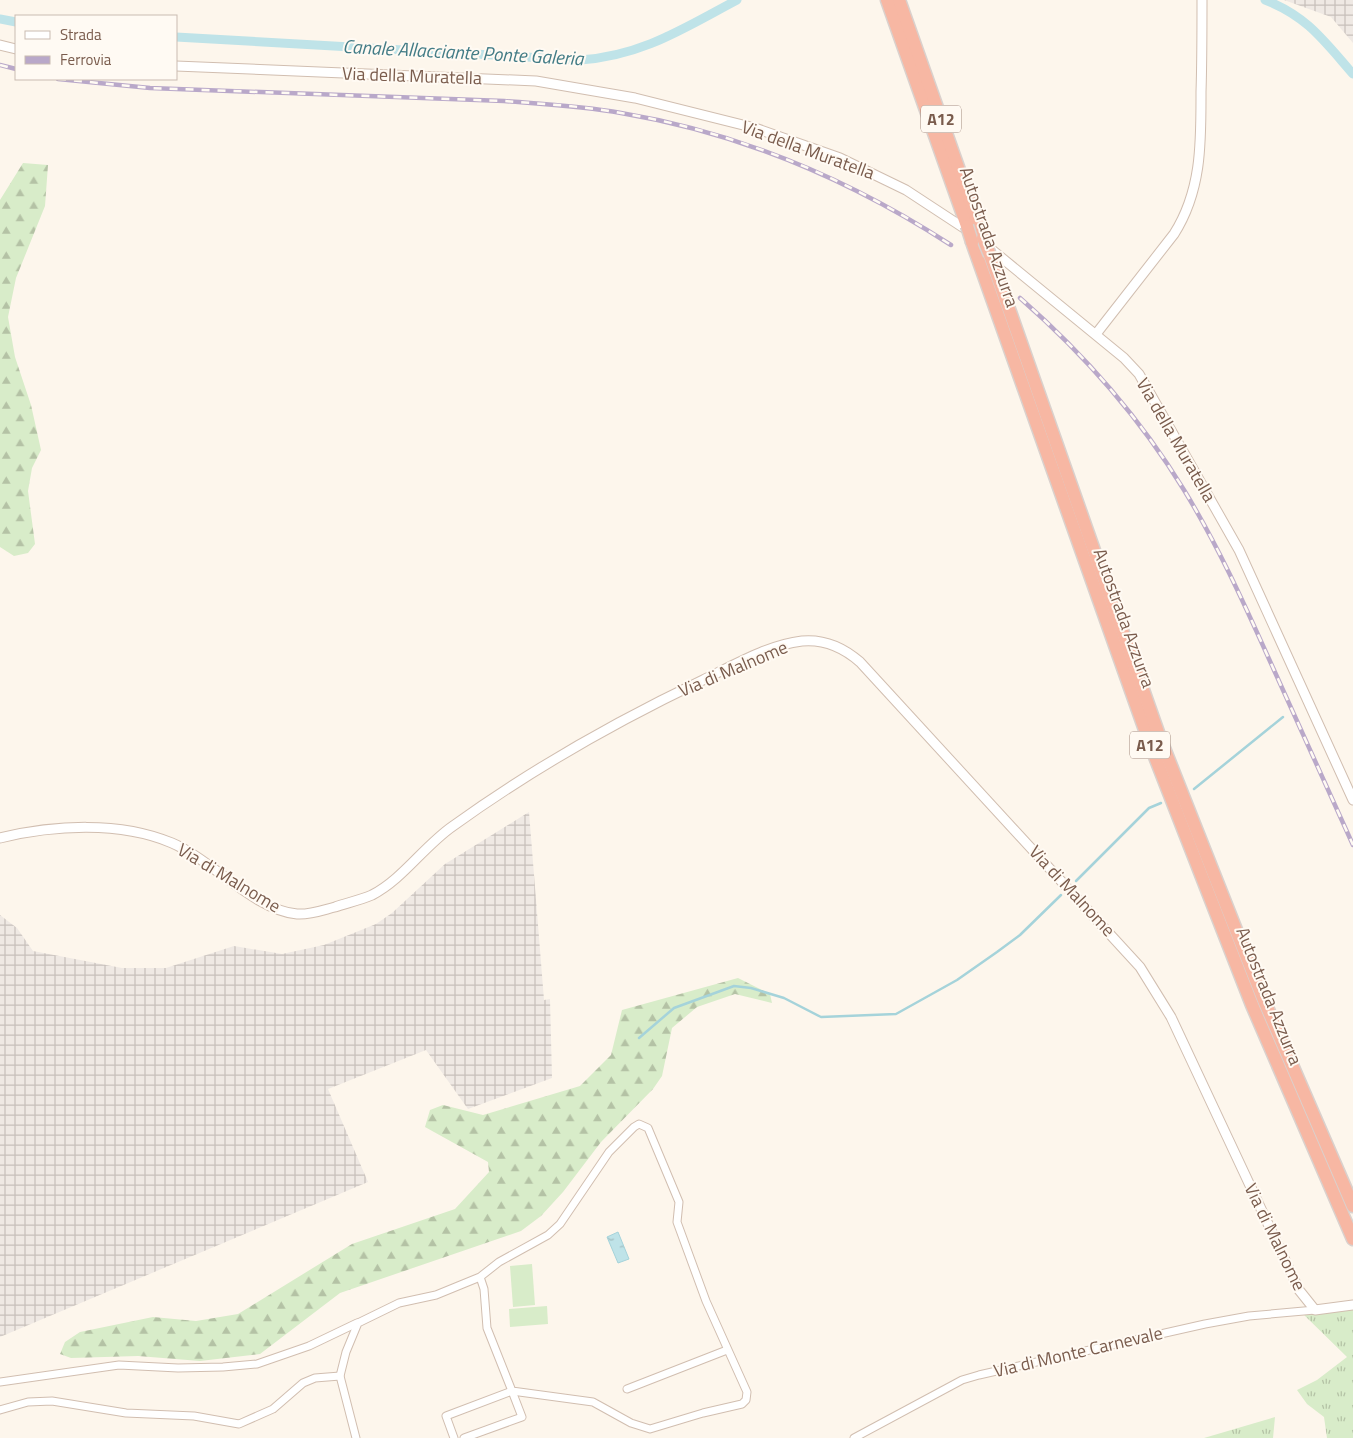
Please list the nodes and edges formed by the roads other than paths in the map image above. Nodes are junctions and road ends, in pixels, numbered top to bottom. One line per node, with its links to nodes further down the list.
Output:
1 (887, 0): 7 (highway, Autostrada Azzurra / A12, bridge)
2 (899, 0): 7 (highway, Autostrada Azzurra / A12)
3 (1202, 3): 8 (street)
4 (0, 45): 5 (street)
5 (15, 49)
6 (178, 66): 8 (street, Via della Muratella)
7 (978, 240): 11 (highway, Autostrada Azzurra / A12, bridge); 12 (highway, Autostrada Azzurra / A12)
8 (1096, 334): 9 (street, Via della Muratella)
9 (1353, 800)
10 (0, 838): 15 (street, Via di Malnome)
11 (1353, 1206)
12 (1353, 1239)
13 (480, 1277): 16 (street); 17 (street); 21 (street)
14 (1353, 1305): 15 (street, Via di Malnome)
15 (1315, 1310): 26 (street, Via di Monte Carnevale)
16 (358, 1323): 18 (street); 19 (street)
17 (727, 1350): 20 (street); 21 (street)
18 (340, 1376): 22 (street); 23 (street)
19 (0, 1382)
20 (627, 1388)
21 (512, 1391): 24 (street); 25 (street)
22 (0, 1410)
23 (356, 1438)
24 (454, 1438)
25 (464, 1438)
26 (854, 1438)

